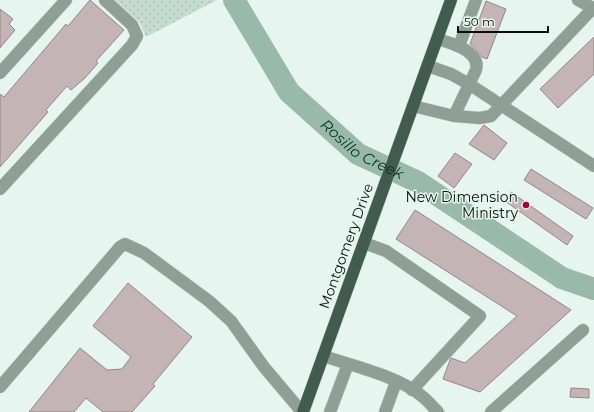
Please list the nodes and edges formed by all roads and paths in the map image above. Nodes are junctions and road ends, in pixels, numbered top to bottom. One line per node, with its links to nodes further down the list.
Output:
1 (66, 0): 9 (street)
2 (105, 0): 15 (street)
3 (451, 0): 6 (main road, Montgomery Drive)
4 (476, 0): 7 (street)
5 (578, 0): 11 (street)
6 (438, 39): 7 (street); 8 (main road, Montgomery Drive)
7 (459, 46): 10 (street)
8 (428, 66): 10 (street); 12 (main road, Montgomery Drive)
9 (0, 72)
10 (469, 84): 11 (street); 13 (street)
11 (500, 105): 13 (street); 14 (street)
12 (413, 106): 13 (street); 16 (main road, Montgomery Drive)
13 (454, 116)
14 (594, 166)
15 (0, 189)
16 (364, 243): 18 (main road, Montgomery Drive); 22 (street)
17 (583, 330): 23 (street)
18 (323, 356): 19 (street); 24 (main road, Montgomery Drive)
19 (348, 364): 20 (street); 25 (street)
20 (396, 382): 22 (street); 26 (street)
21 (0, 388): 24 (street)
22 (412, 390): 27 (street)
23 (500, 409)
24 (303, 412)
25 (330, 412)
26 (385, 412)
27 (438, 412)

